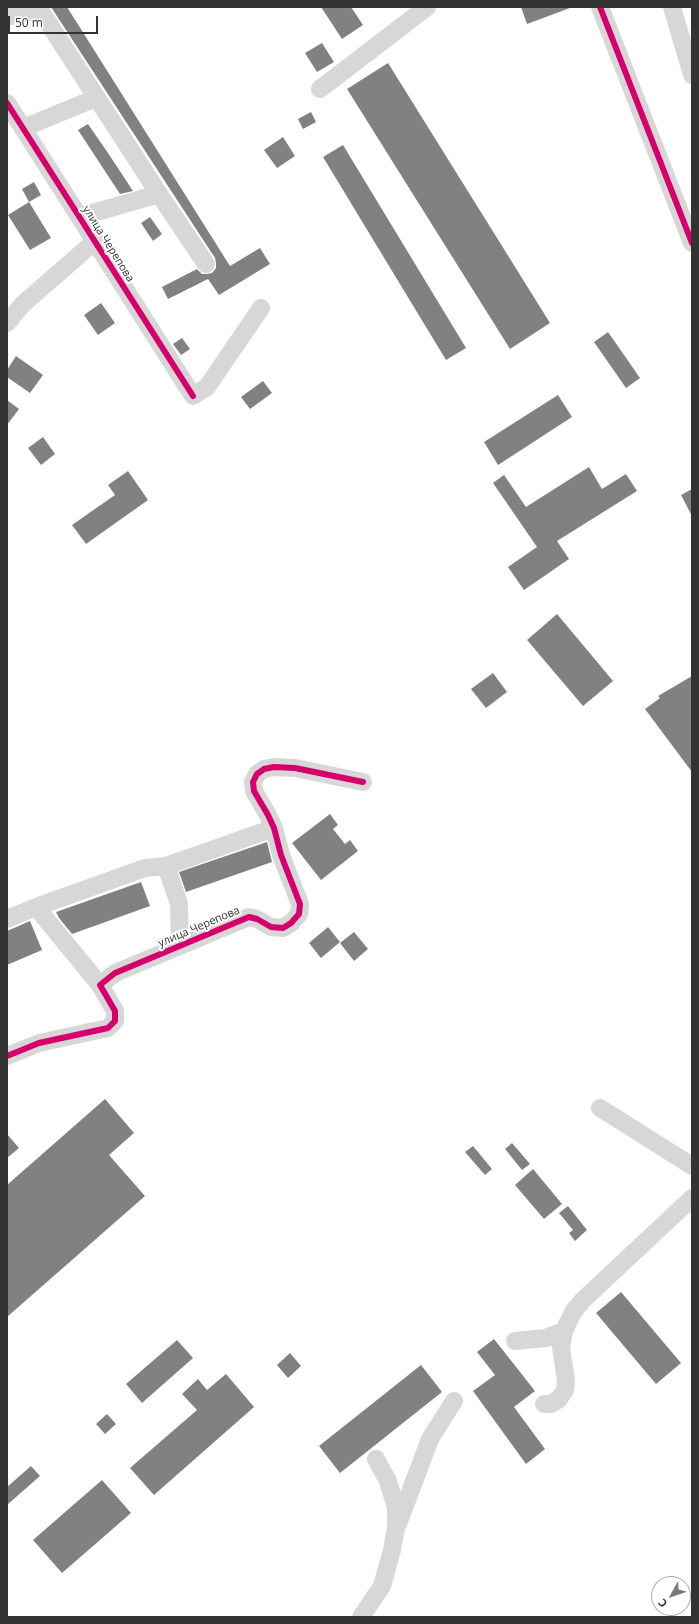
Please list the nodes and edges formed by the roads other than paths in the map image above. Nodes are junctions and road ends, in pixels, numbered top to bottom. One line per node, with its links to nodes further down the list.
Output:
1 (427, 7): 7 (street)
2 (600, 7): 14 (street)
3 (672, 7): 6 (street)
4 (39, 9): 5 (street); 8 (street)
5 (7, 18)
6 (692, 75)
7 (320, 89)
8 (96, 98): 10 (street); 11 (street)
9 (7, 103): 10 (street, улица Черепова)
10 (23, 128): 12 (street, улица Черепова)
11 (159, 194): 12 (street); 15 (street)
12 (79, 217): 13 (street, улица Черепова)
13 (94, 242): 16 (street, улица Черепова); 17 (street, улица Черепова)
14 (692, 242)
15 (206, 264)
16 (261, 308)
17 (7, 323)
18 (363, 782): 19 (street, улица Черепова)
19 (274, 828): 20 (street); 23 (street, улица Черепова)
20 (166, 866): 21 (street); 23 (street)
21 (36, 907): 22 (street); 24 (street)
22 (7, 919)
23 (180, 946): 24 (street, улица Черепова)
24 (100, 985): 25 (street)
25 (7, 1056)
26 (600, 1108): 27 (street)
27 (692, 1166)
28 (692, 1198): 29 (street)
29 (564, 1331): 30 (street); 32 (street)
30 (515, 1341)
31 (454, 1401): 34 (street)
32 (544, 1404)
33 (376, 1460): 34 (street)
34 (396, 1527): 35 (street)
35 (361, 1617)

